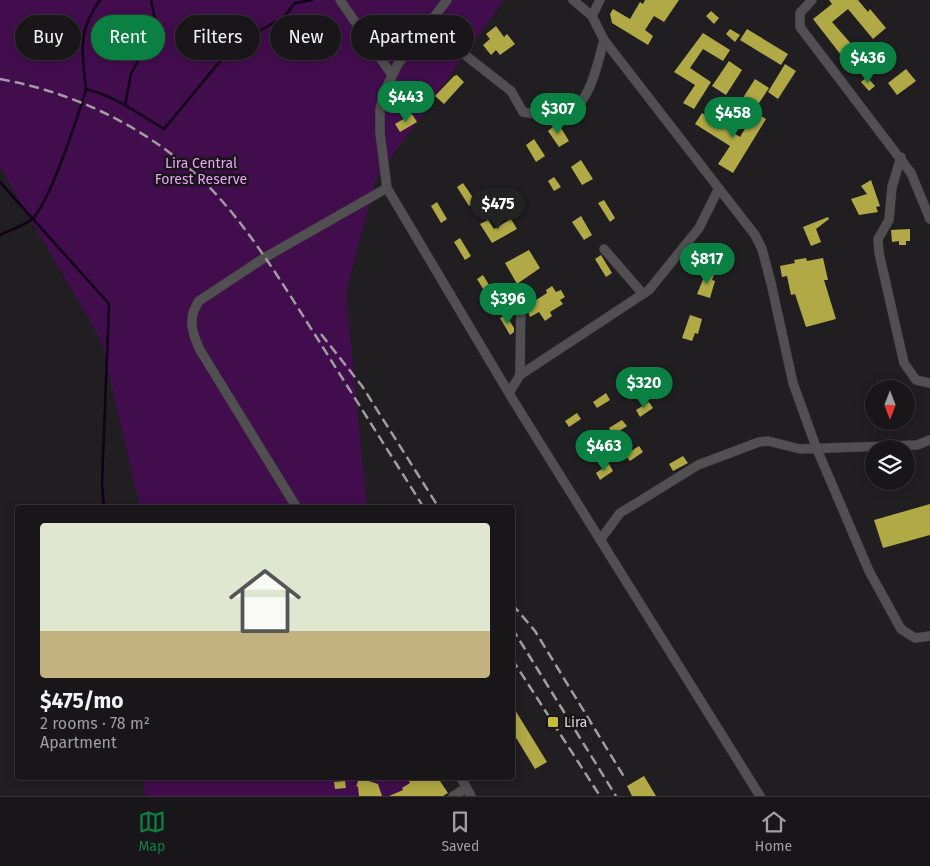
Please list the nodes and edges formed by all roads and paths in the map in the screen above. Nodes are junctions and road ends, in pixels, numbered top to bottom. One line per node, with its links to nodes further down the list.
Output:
1 (340, 0): 11 (street)
2 (447, 0): 6 (street)
3 (573, 0): 7 (street)
4 (600, 0): 7 (street)
5 (812, 0): 12 (street)
6 (436, 15)
7 (592, 16): 8 (street)
8 (604, 40): 10 (street); 14 (street)
9 (401, 60): 11 (street)
10 (471, 60)
11 (392, 75): 13 (street)
12 (901, 158): 15 (street); 20 (street)
13 (387, 188): 21 (street); 24 (street)
14 (718, 190): 17 (street); 23 (street)
15 (930, 219)
16 (604, 249): 17 (street)
17 (643, 294): 19 (street)
18 (521, 295): 19 (street)
19 (520, 375): 21 (street)
20 (930, 383)
21 (510, 393): 25 (street)
22 (930, 440): 23 (street)
23 (816, 447): 25 (street); 26 (street)
24 (295, 505)
25 (600, 540): 30 (street)
26 (930, 636)
27 (462, 780): 28 (street)
28 (469, 792): 29 (street)
29 (453, 796)
30 (760, 796)

